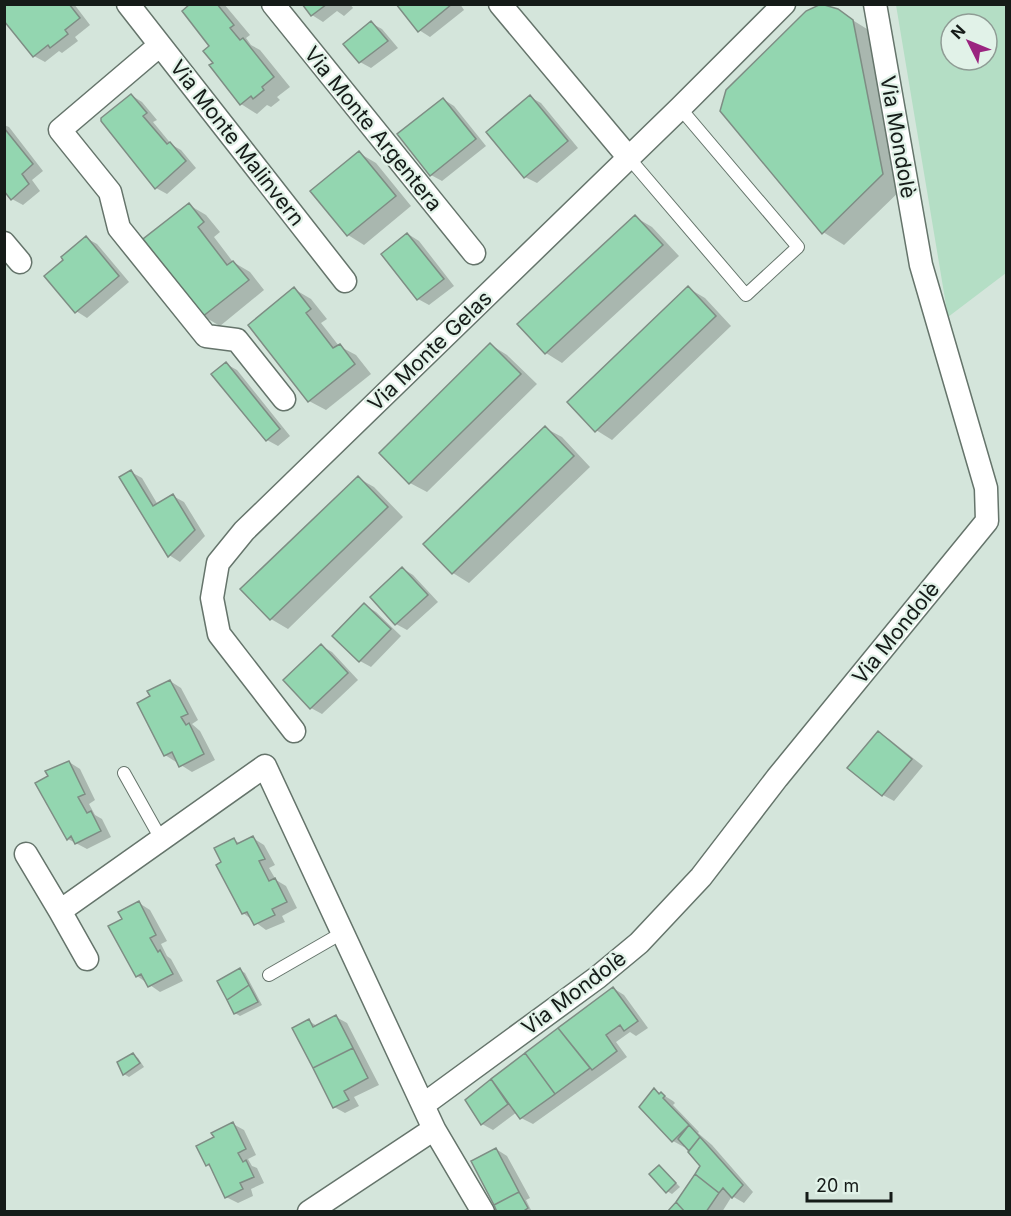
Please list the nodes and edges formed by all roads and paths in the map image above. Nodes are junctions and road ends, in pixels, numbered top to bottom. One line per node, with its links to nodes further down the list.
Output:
1 (128, 4): 6 (street, Via Monte Malinvern)
2 (273, 4): 10 (street, Via Monte Argentera)
3 (500, 4): 8 (street)
4 (784, 4): 7 (street, Via Monte Gelas)
5 (875, 4): 22 (street, Via Mondolè)
6 (160, 45): 12 (street, Via Monte Malinvern); 13 (street)
7 (680, 108): 8 (street, Via Monte Gelas); 8 (lane)
8 (628, 158): 14 (street, Via Monte Gelas)
9 (4, 243): 11 (street)
10 (474, 253)
11 (20, 262)
12 (345, 281)
13 (284, 399)
14 (294, 731)
15 (124, 773): 16 (lane)
16 (161, 839): 18 (street); 19 (street)
17 (26, 854): 18 (street)
18 (60, 911): 20 (street)
19 (342, 933): 21 (lane); 22 (street)
20 (87, 959)
21 (269, 975)
22 (423, 1106): 23 (street)
23 (434, 1129): 24 (street); 25 (street)
24 (309, 1212)
25 (483, 1212)

